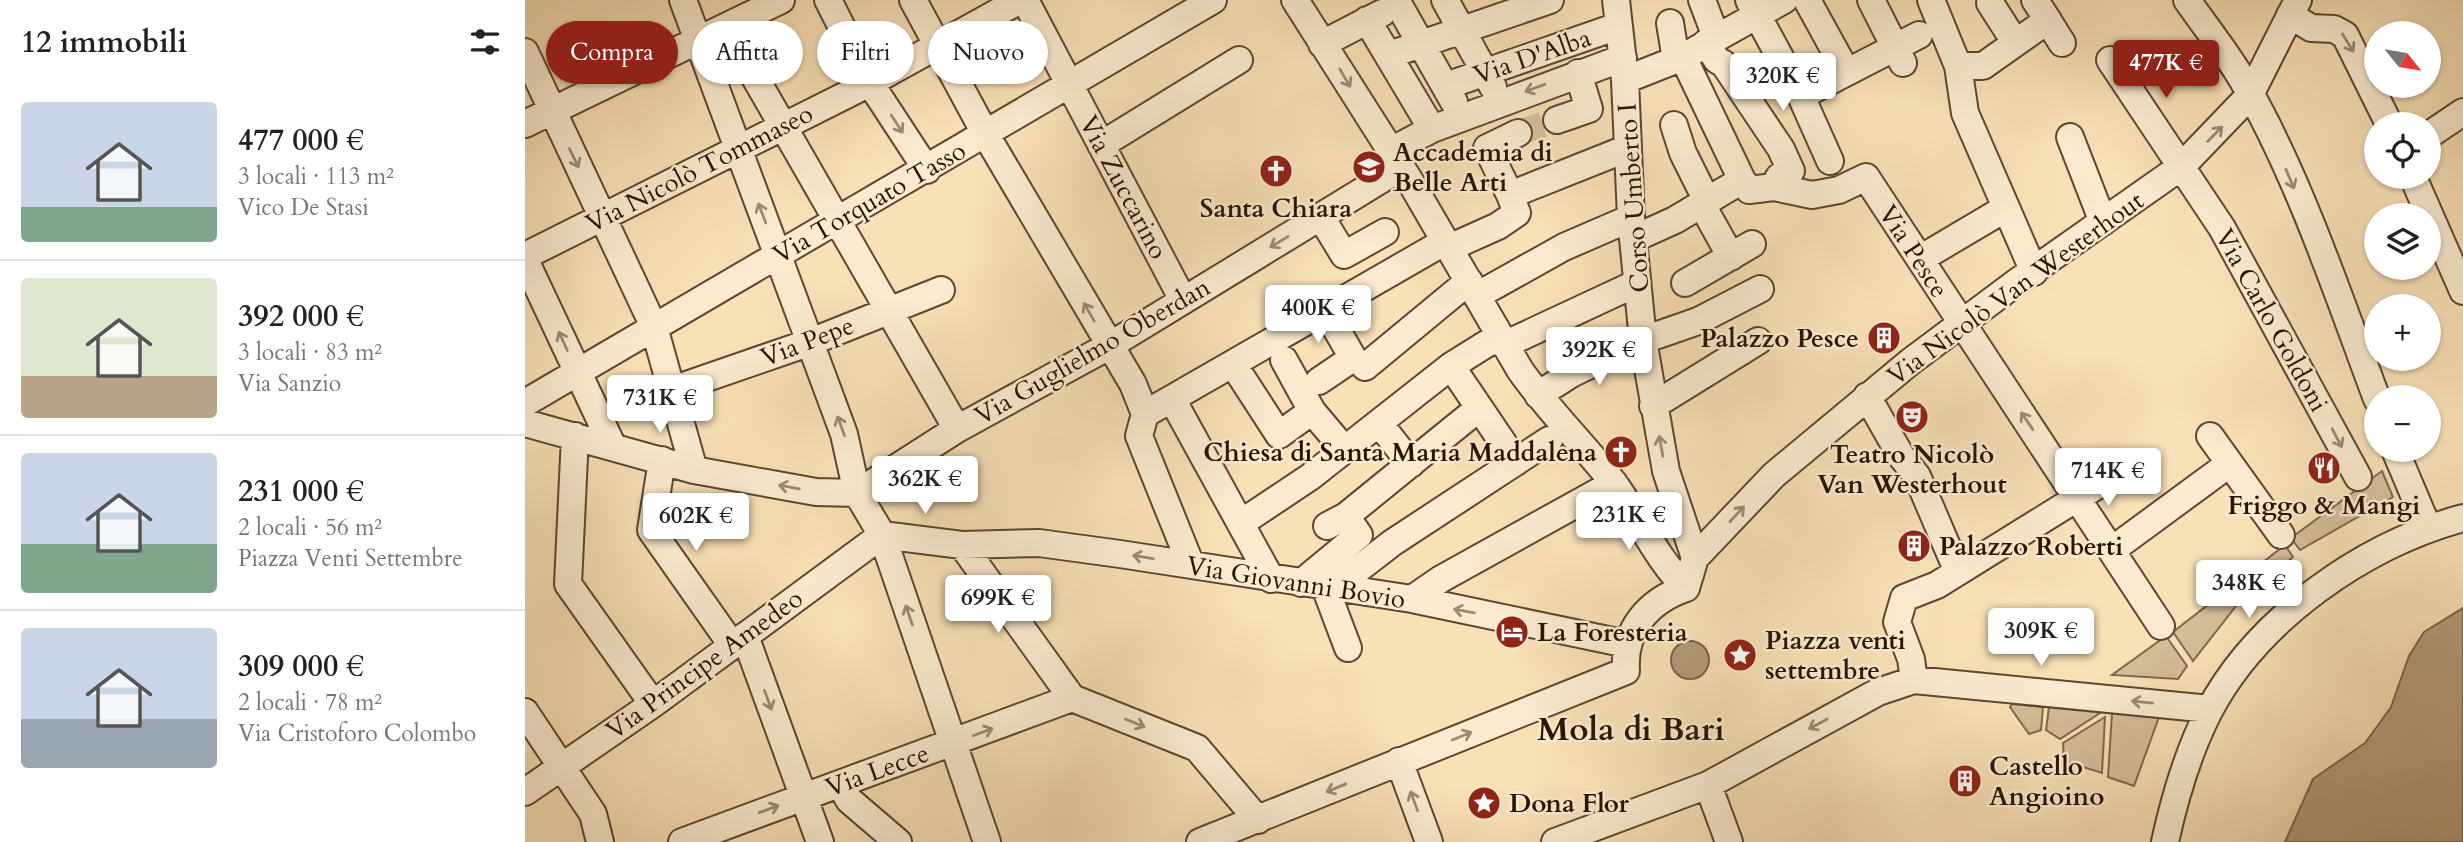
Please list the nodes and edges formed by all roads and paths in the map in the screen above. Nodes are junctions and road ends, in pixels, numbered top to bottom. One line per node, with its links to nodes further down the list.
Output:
1 (683, 0): 27 (street)
2 (781, 0): 23 (street)
3 (828, 0): 24 (street)
4 (912, 0): 29 (street)
5 (1022, 0): 25 (street, Via Nicolò Tommaseo); 53 (street, Via Zuccarino)
6 (1213, 0): 53 (street, Via Torquato Tasso)
7 (1295, 0): 36 (street)
8 (1445, 0): 28 (street)
9 (1549, 0): 28 (street)
10 (1702, 0): 31 (street)
11 (1784, 0): 19 (street, Via Guglielmo Oberdan)
12 (1807, 0): 45 (street)
13 (1871, 0): 38 (street)
14 (2187, 0): 55 (street)
15 (1932, 1): 43 (street)
16 (1402, 2): 22 (street); 34 (street)
17 (1989, 3): 33 (street)
18 (2294, 7): 55 (street, Via Nicolò Van Westerhout); 59 (street, one-way to 59)
19 (1752, 8): 31 (street, Via Guglielmo Oberdan); 56 (street)
20 (2042, 10): 33 (street); 35 (street)
21 (1617, 13): 44 (street, Corso Umberto I); 46 (street, Via D'Alba)
22 (1367, 20): 36 (street); 39 (street)
23 (738, 21)
24 (839, 21)
25 (984, 21)
26 (1670, 23): 40 (street)
27 (692, 26)
28 (1461, 28): 34 (street); 46 (street)
29 (928, 29)
30 (1919, 35): 38 (street)
31 (1711, 40): 40 (street, Via Guglielmo Oberdan); 75 (street)
32 (692, 42): 58 (street)
33 (2015, 42): 43 (street)
34 (1421, 43): 39 (street); 54 (street)
35 (2062, 43)
36 (1322, 44): 76 (street, one-way to 76)
37 (525, 52): 58 (street)
38 (1898, 54): 45 (street)
39 (1389, 55): 67 (street)
40 (1679, 59): 44 (street, Via Guglielmo Oberdan); 80 (street)
41 (1240, 60): 72 (street)
42 (2110, 60): 78 (street, Via Carlo Goldoni)
43 (1958, 66): 86 (street)
44 (1624, 69): 47 (street, Via Guglielmo Oberdan); 73 (street, Corso Umberto I)
45 (1846, 71): 56 (street)
46 (1485, 72): 54 (street, Via D'Alba); 57 (street)
47 (1579, 73): 57 (street, Via Guglielmo Oberdan, one-way to 57); 62 (street)
48 (713, 84): 74 (street)
49 (760, 84): 64 (street)
50 (866, 84): 64 (street, Via Nicolò Tommaseo)
51 (871, 84): 79 (street, one-way to 79)
52 (958, 84): 70 (street)
53 (1070, 84): 70 (street, Via Torquato Tasso); 72 (street, Via Zuccarino)
54 (1445, 86): 61 (street)
55 (2250, 95): 78 (street, Via Nicolò Van Westerhout, one-way to 55); 121 (street, one-way to 121)
56 (1801, 96): 68 (street)
57 (1500, 101): 61 (street, Via Guglielmo Oberdan)
58 (552, 111): 63 (street); 88 (street, one-way to 88)
59 (2383, 112)
60 (2463, 112): 66 (street)
61 (1462, 117): 67 (street, Via Guglielmo Oberdan)
62 (1557, 120)
63 (525, 124)
64 (784, 125): 74 (street, Via Nicolò Tommaseo); 89 (street)
65 (1674, 125): 85 (street)
66 (2441, 127)
67 (1432, 129): 76 (street, Via Guglielmo Oberdan)
68 (1818, 132): 75 (street); 77 (street)
69 (1518, 133): 84 (street)
70 (986, 135): 79 (street, Via Torquato Tasso); 114 (street, one-way to 70)
71 (2070, 138): 90 (street)
72 (1101, 145): 105 (street, Via Zuccarino)
73 (1628, 148): 84 (street); 91 (street, Corso Umberto I)
74 (737, 149): 88 (street, Via Nicolò Tommaseo); 94 (street, one-way to 74)
75 (1781, 149): 81 (street)
76 (1394, 160): 83 (street, Via Guglielmo Oberdan); 93 (street)
77 (1831, 161)
78 (2182, 166): 90 (street, Via Nicolò Van Westerhout); 146 (street, Via Carlo Goldoni, one-way to 146)
79 (927, 170): 89 (street, Via Torquato Tasso)
80 (1742, 180): 81 (street); 85 (street)
81 (1774, 187): 96 (street, Via Pesce)
82 (2418, 189): 101 (street)
83 (1360, 194): 87 (street, Via Guglielmo Oberdan); 92 (street)
84 (1510, 195): 93 (street)
85 (1701, 203): 91 (street); 99 (street)
86 (2006, 208): 96 (street); 98 (street)
87 (1321, 217): 92 (street); 105 (street, Via Guglielmo Oberdan, one-way to 105)
88 (603, 218): 95 (street, Via Nicolò Tommaseo); 109 (street)
89 (837, 221): 94 (street, Via Torquato Tasso); 106 (street)
90 (2103, 222): 98 (street, Via Nicolò Van Westerhout)
91 (1632, 229): 100 (street, Corso Umberto I); 102 (street)
92 (1385, 232): 97 (street)
93 (1446, 245): 97 (street); 102 (street)
94 (778, 254): 109 (street, Via Torquato Tasso); 113 (street)
95 (525, 258): 119 (street, one-way to 95)
96 (1920, 259): 108 (street, Via Pesce)
97 (1406, 264): 107 (street)
98 (2034, 272): 108 (street, Via Nicolò Van Westerhout)
99 (1685, 283)
100 (1637, 284): 110 (street); 111 (street, Corso Umberto I)
101 (2462, 284)
102 (1473, 288): 110 (street); 118 (street)
103 (1759, 289): 111 (street)
104 (941, 290): 106 (street, Via Pepe)
105 (1183, 300): 114 (street, Via Guglielmo Oberdan)
106 (890, 310): 113 (street, Via Pepe); 133 (street)
107 (1326, 311): 116 (street); 120 (street)
108 (1961, 324): 124 (street, Via Nicolò Van Westerhout); 149 (street, Via Pesce, one-way to 108)
109 (654, 327): 119 (street, Via Torquato Tasso); 122 (street)
110 (1502, 340): 117 (street); 123 (street)
111 (1643, 340): 123 (street); 127 (street, Corso Umberto I)
112 (1758, 341): 127 (street)
113 (808, 343): 122 (street, Via Pepe); 148 (street, one-way to 113)
114 (1109, 346): 130 (street); 133 (street, Via Guglielmo Oberdan)
115 (1284, 360): 129 (street)
116 (1233, 364): 125 (street); 129 (street)
117 (1451, 366): 128 (street); 132 (street)
118 (1365, 367)
119 (577, 371): 126 (street, Via Torquato Tasso); 137 (street)
120 (1319, 381)
121 (2372, 385)
122 (672, 390): 144 (street)
123 (1538, 395): 134 (street)
124 (1867, 396): 157 (street, Via Nicolò Van Westerhout, one-way to 124); 159 (street)
125 (1172, 399): 130 (street); 151 (street)
126 (525, 403)
127 (1653, 406): 157 (street, Corso Umberto I, one-way to 127)
128 (1479, 408): 140 (street); 142 (street)
129 (1312, 411): 138 (street)
130 (1145, 414): 158 (street)
131 (525, 423): 135 (street)
132 (1379, 423): 138 (street); 142 (street)
133 (957, 429): 148 (street, Via Guglielmo Oberdan)
134 (1559, 433): 140 (street); 147 (street)
135 (575, 436): 137 (street); 170 (street)
136 (2210, 436): 143 (street)
137 (613, 447): 139 (street)
138 (1344, 449): 151 (street)
139 (662, 460): 144 (street); 165 (street)
140 (1516, 462): 161 (street)
141 (2400, 462): 152 (street)
142 (1411, 464): 161 (street)
143 (2229, 464): 154 (street); 156 (street)
144 (694, 470): 148 (street, one-way to 144)
145 (2111, 477): 149 (street)
146 (2358, 477)
147 (1613, 483): 162 (street); 163 (street)
148 (857, 493): 153 (street)
149 (2078, 498): 156 (street, Via Pesce); 159 (street)
150 (2463, 519): 152 (street)
151 (1241, 523): 160 (street)
152 (2428, 528): 171 (street)
153 (882, 535): 155 (street, Via Giovanni Bovio); 165 (street, Via Principe Amedeo); 173 (street, one-way to 153)
154 (2281, 536)
155 (962, 545): 158 (street, Via Giovanni Bovio, one-way to 155); 169 (street)
156 (2112, 550): 164 (street, Via Pesce)
157 (1695, 558): 162 (street)
158 (1191, 565): 160 (street, Via Giovanni Bovio)
159 (1958, 572): 168 (street)
160 (1271, 579): 161 (street, Via Giovanni Bovio)
161 (1320, 586): 163 (street, Via Giovanni Bovio); 167 (street)
162 (1686, 588): 166 (street)
163 (1412, 599): 166 (street, Via Giovanni Bovio, one-way to 163)
164 (2161, 626)
165 (739, 640): 170 (street, Via Principe Amedeo); 179 (street, one-way to 179)
166 (1627, 644): 174 (street, one-way to 166)
167 (1348, 648)
168 (1913, 680): 171 (street, one-way to 168); 177 (street, one-way to 177)
169 (1072, 698): 173 (street, Via Lecce, one-way to 169); 180 (street, one-way to 180)
170 (653, 704): 175 (street, Via Principe Amedeo)
171 (2210, 709): 190 (street)
172 (525, 712): 175 (street)
173 (953, 743): 176 (street, Via Lecce); 185 (street)
174 (1399, 761): 180 (street, one-way to 180); 187 (street, one-way to 174)
175 (561, 767): 178 (street, Via Principe Amedeo); 181 (street)
176 (840, 784): 179 (street, Via Lecce); 184 (street)
177 (1708, 785): 188 (street); 189 (street)
178 (525, 792)
179 (803, 797): 182 (street, Via Lecce, one-way to 179); 183 (street)
180 (1258, 820): 186 (street)
181 (600, 842)
182 (682, 842)
183 (820, 842)
184 (898, 842)
185 (986, 842)
186 (1200, 842)
187 (1429, 842)
188 (1555, 842)
189 (1729, 842)
190 (2165, 842)

